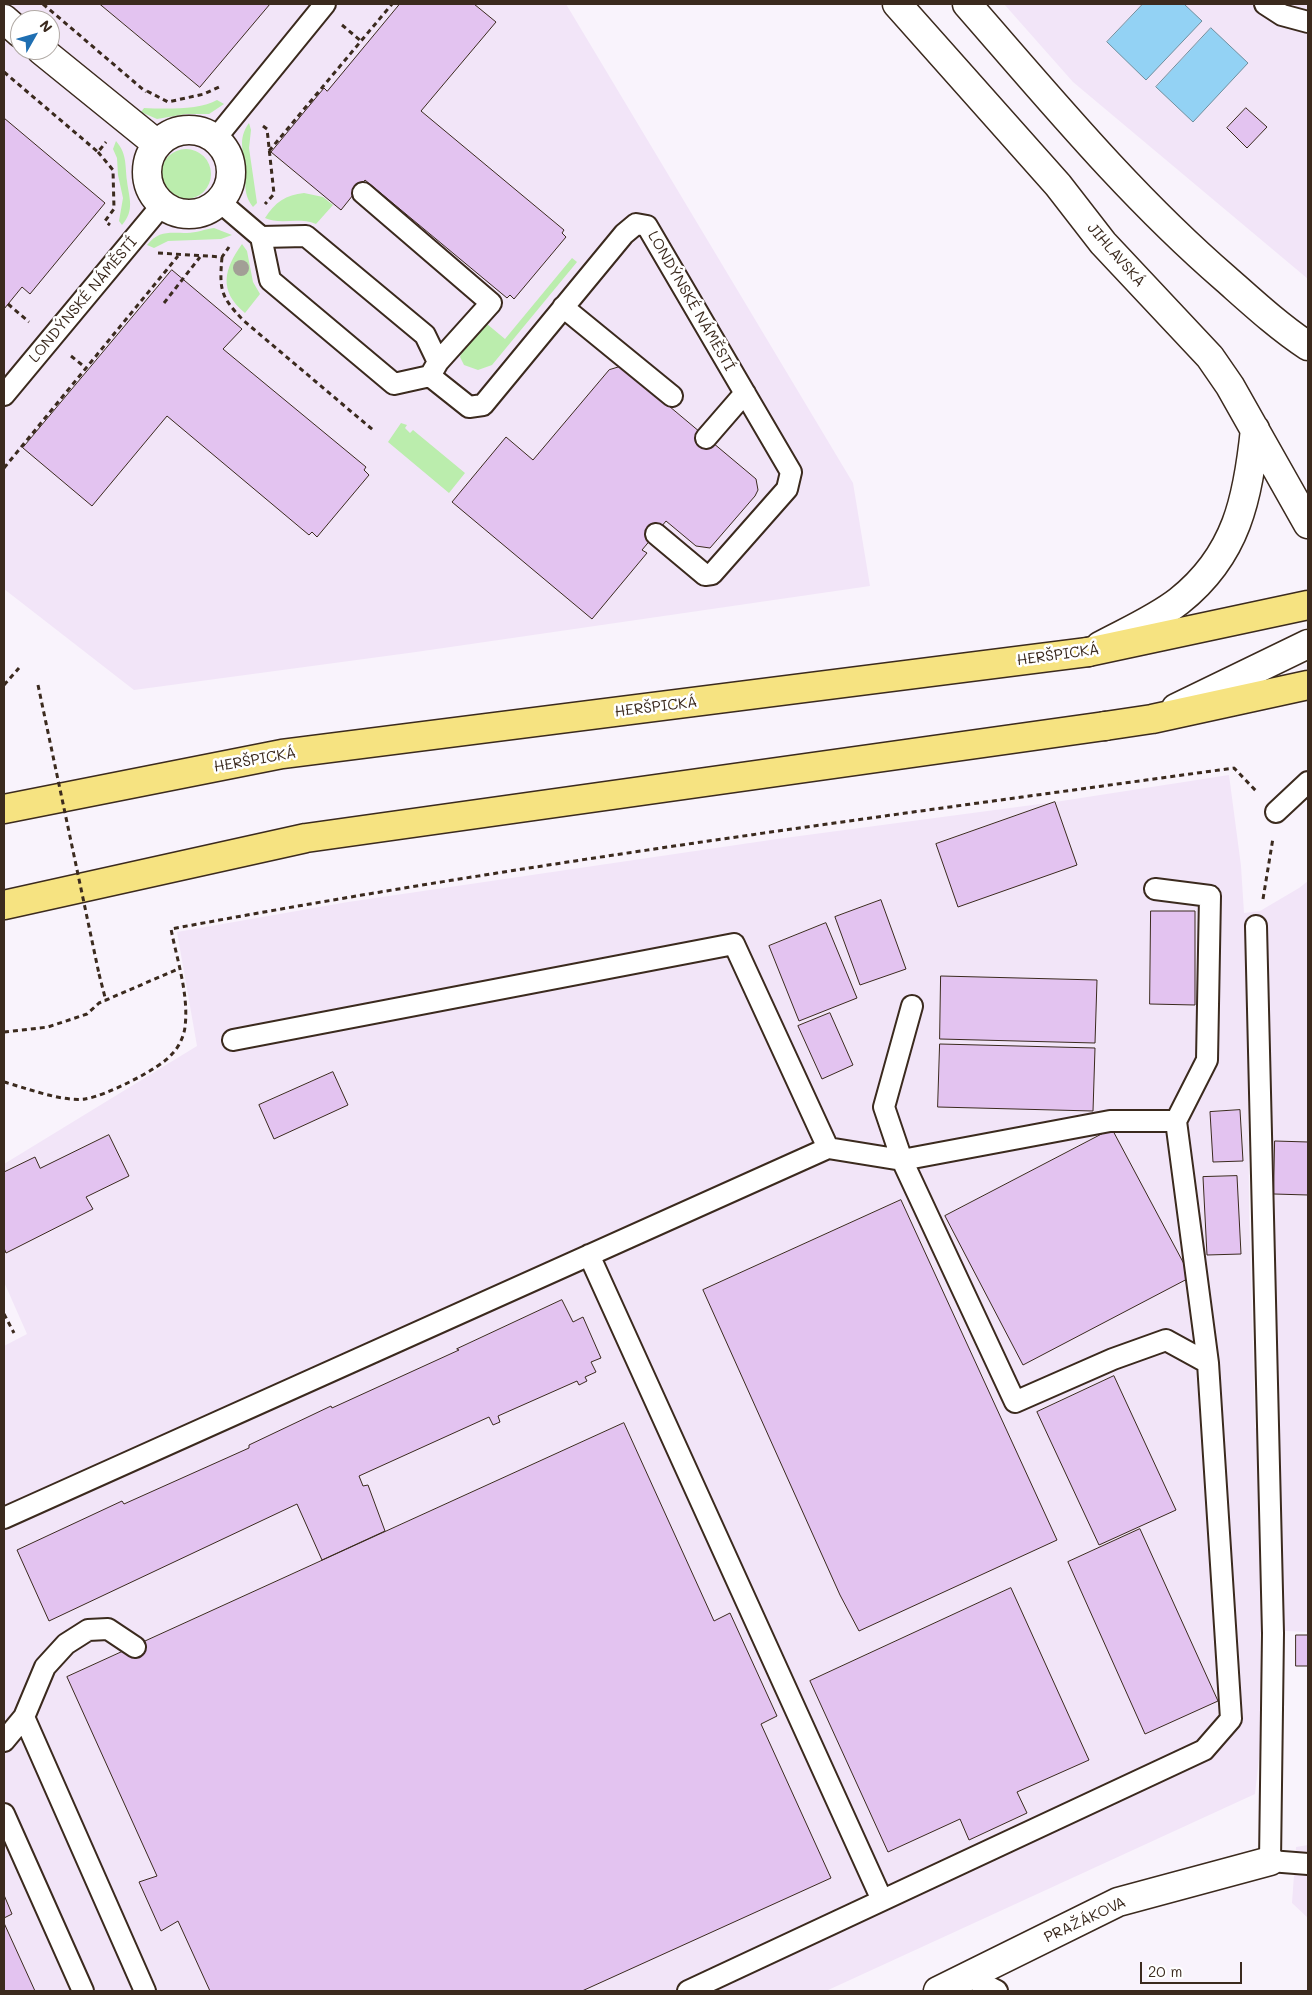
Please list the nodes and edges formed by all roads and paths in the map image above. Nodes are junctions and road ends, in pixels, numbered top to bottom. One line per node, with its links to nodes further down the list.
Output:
1 (325, 4): 9 (lane)
2 (392, 4): 13 (path)
3 (897, 4): 31 (main road, JIHLAVSKÁ)
4 (967, 4): 26 (main road)
5 (1265, 4): 6 (lane)
6 (1308, 22)
7 (53, 60): 11 (main road)
8 (4, 72): 12 (path)
9 (216, 138): 11 (main road); 15 (main road)
10 (108, 140): 12 (path)
11 (157, 144): 16 (main road)
12 (98, 152): 18 (path)
13 (268, 152)
14 (363, 193): 27 (lane)
15 (220, 202): 16 (main road); 17 (lane)
16 (162, 205): 18 (lane, LONDÝNSKÉ NÁMĚSTÍ)
17 (261, 237): 27 (lane, LONDÝNSKÉ NÁMĚSTÍ); 27 (lane)
18 (132, 242): 29 (lane, LONDÝNSKÉ NÁMĚSTÍ)
19 (178, 255): 34 (path)
20 (200, 256): 23 (path)
21 (222, 257): 32 (path)
22 (8, 304): 25 (path)
23 (164, 304)
24 (563, 307): 27 (lane, LONDÝNSKÉ NÁMĚSTÍ); 28 (lane, LONDÝNSKÉ NÁMĚSTÍ); 30 (lane)
25 (35, 327)
26 (1308, 346)
27 (434, 369)
28 (745, 393): 33 (lane); 36 (lane, LONDÝNSKÉ NÁMĚSTÍ)
29 (4, 395)
30 (672, 396)
31 (1256, 429): 35 (main road, JIHLAVSKÁ); 39 (main road)
32 (373, 430)
33 (706, 438)
34 (4, 468)
35 (1308, 524)
36 (656, 534)
37 (1308, 605): 39 (main road, HERŠPICKÁ)
38 (1308, 644): 44 (main road)
39 (1088, 652): 46 (main road, HERŠPICKÁ)
40 (19, 668): 41 (path)
41 (4, 685)
42 (38, 685): 52 (path, bridge)
43 (1308, 685): 44 (main road)
44 (1152, 719): 49 (main road)
45 (1308, 782): 47 (lane)
46 (4, 809)
47 (1276, 812): 50 (path); 51 (path)
48 (1155, 889): 57 (lane)
49 (4, 905)
50 (1256, 926): 69 (lane)
51 (178, 969): 52 (path); 56 (path)
52 (106, 1000): 54 (path)
53 (912, 1006): 59 (lane)
54 (4, 1032)
55 (233, 1040): 58 (lane)
56 (4, 1082)
57 (1176, 1121): 59 (lane); 63 (lane)
58 (828, 1148): 59 (lane); 60 (lane)
59 (902, 1160): 63 (lane)
60 (589, 1255): 64 (lane); 71 (lane)
61 (4, 1314): 62 (path)
62 (14, 1334)
63 (1208, 1363): 71 (lane)
64 (4, 1518)
65 (134, 1647): 66 (lane)
66 (24, 1718): 67 (lane); 74 (lane)
67 (4, 1741)
68 (4, 1814): 73 (lane)
69 (1270, 1861): 70 (lane); 72 (main road, PRAŽÁKOVA)
70 (1308, 1864)
71 (882, 1900): 75 (lane)
72 (968, 1976): 76 (main road, PRAŽÁKOVA); 77 (lane)
73 (83, 1991)
74 (145, 1991)
75 (688, 1991)
76 (938, 1991)
77 (996, 1991)

